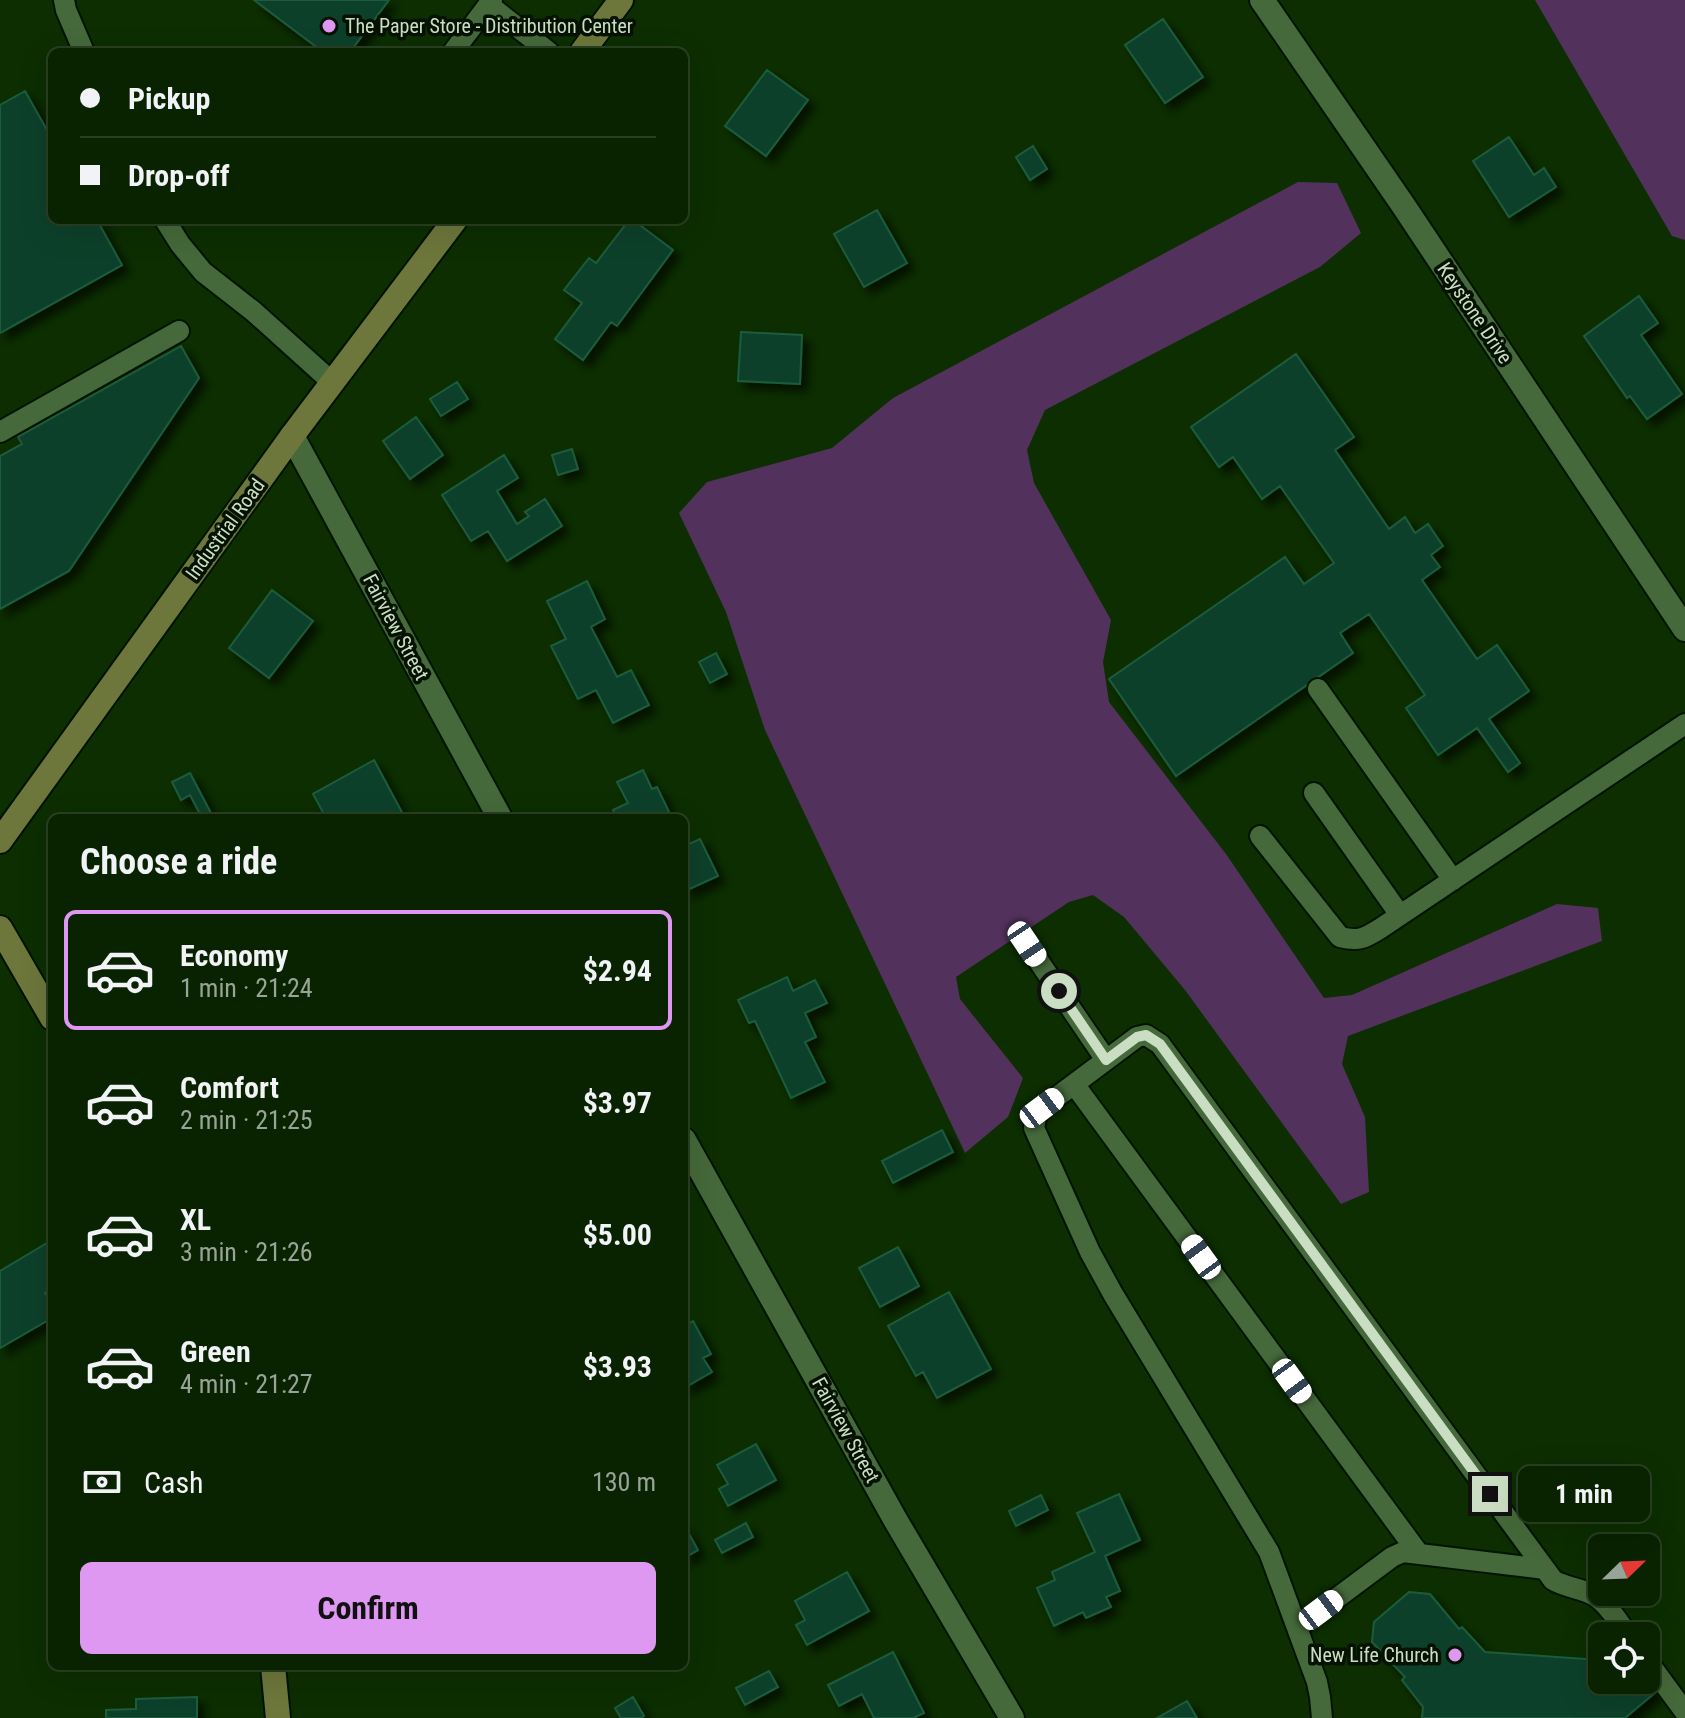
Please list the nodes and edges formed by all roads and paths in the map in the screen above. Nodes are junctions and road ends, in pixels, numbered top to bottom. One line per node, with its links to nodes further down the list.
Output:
1 (64, 0): 5 (lane)
2 (621, 0): 8 (street)
3 (1262, 0): 15 (street, Keystone Drive)
4 (491, 2): 6 (lane); 7 (lane)
5 (82, 48)
6 (456, 48)
7 (544, 48)
8 (585, 48)
9 (168, 224): 12 (lane)
10 (452, 224): 12 (street, Industrial Road)
11 (179, 331): 13 (lane)
12 (333, 383): 14 (street, Industrial Road)
13 (0, 432)
14 (292, 436): 19 (street, Fairview Street); 21 (street, Industrial Road)
15 (1685, 629)
16 (1318, 689): 22 (lane)
17 (1685, 724): 22 (lane)
18 (1314, 793): 23 (lane)
19 (498, 814)
20 (1260, 836): 23 (lane)
21 (0, 841)
22 (1453, 880): 23 (lane)
23 (1400, 915)
24 (0, 928): 26 (street)
25 (1027, 944): 27 (lane)
26 (48, 1011)
27 (1106, 1060): 28 (lane); 31 (lane)
28 (1074, 1084): 30 (lane); 33 (lane)
29 (688, 1147): 38 (street, Fairview Street)
30 (1419, 1554): 31 (lane); 33 (lane)
31 (1545, 1569): 32 (lane)
32 (1618, 1622)
33 (1298, 1627): 39 (lane)
34 (273, 1670): 37 (street)
35 (1660, 1678): 36 (lane)
36 (1685, 1712)
37 (278, 1718)
38 (1012, 1718)
39 (1322, 1718)

